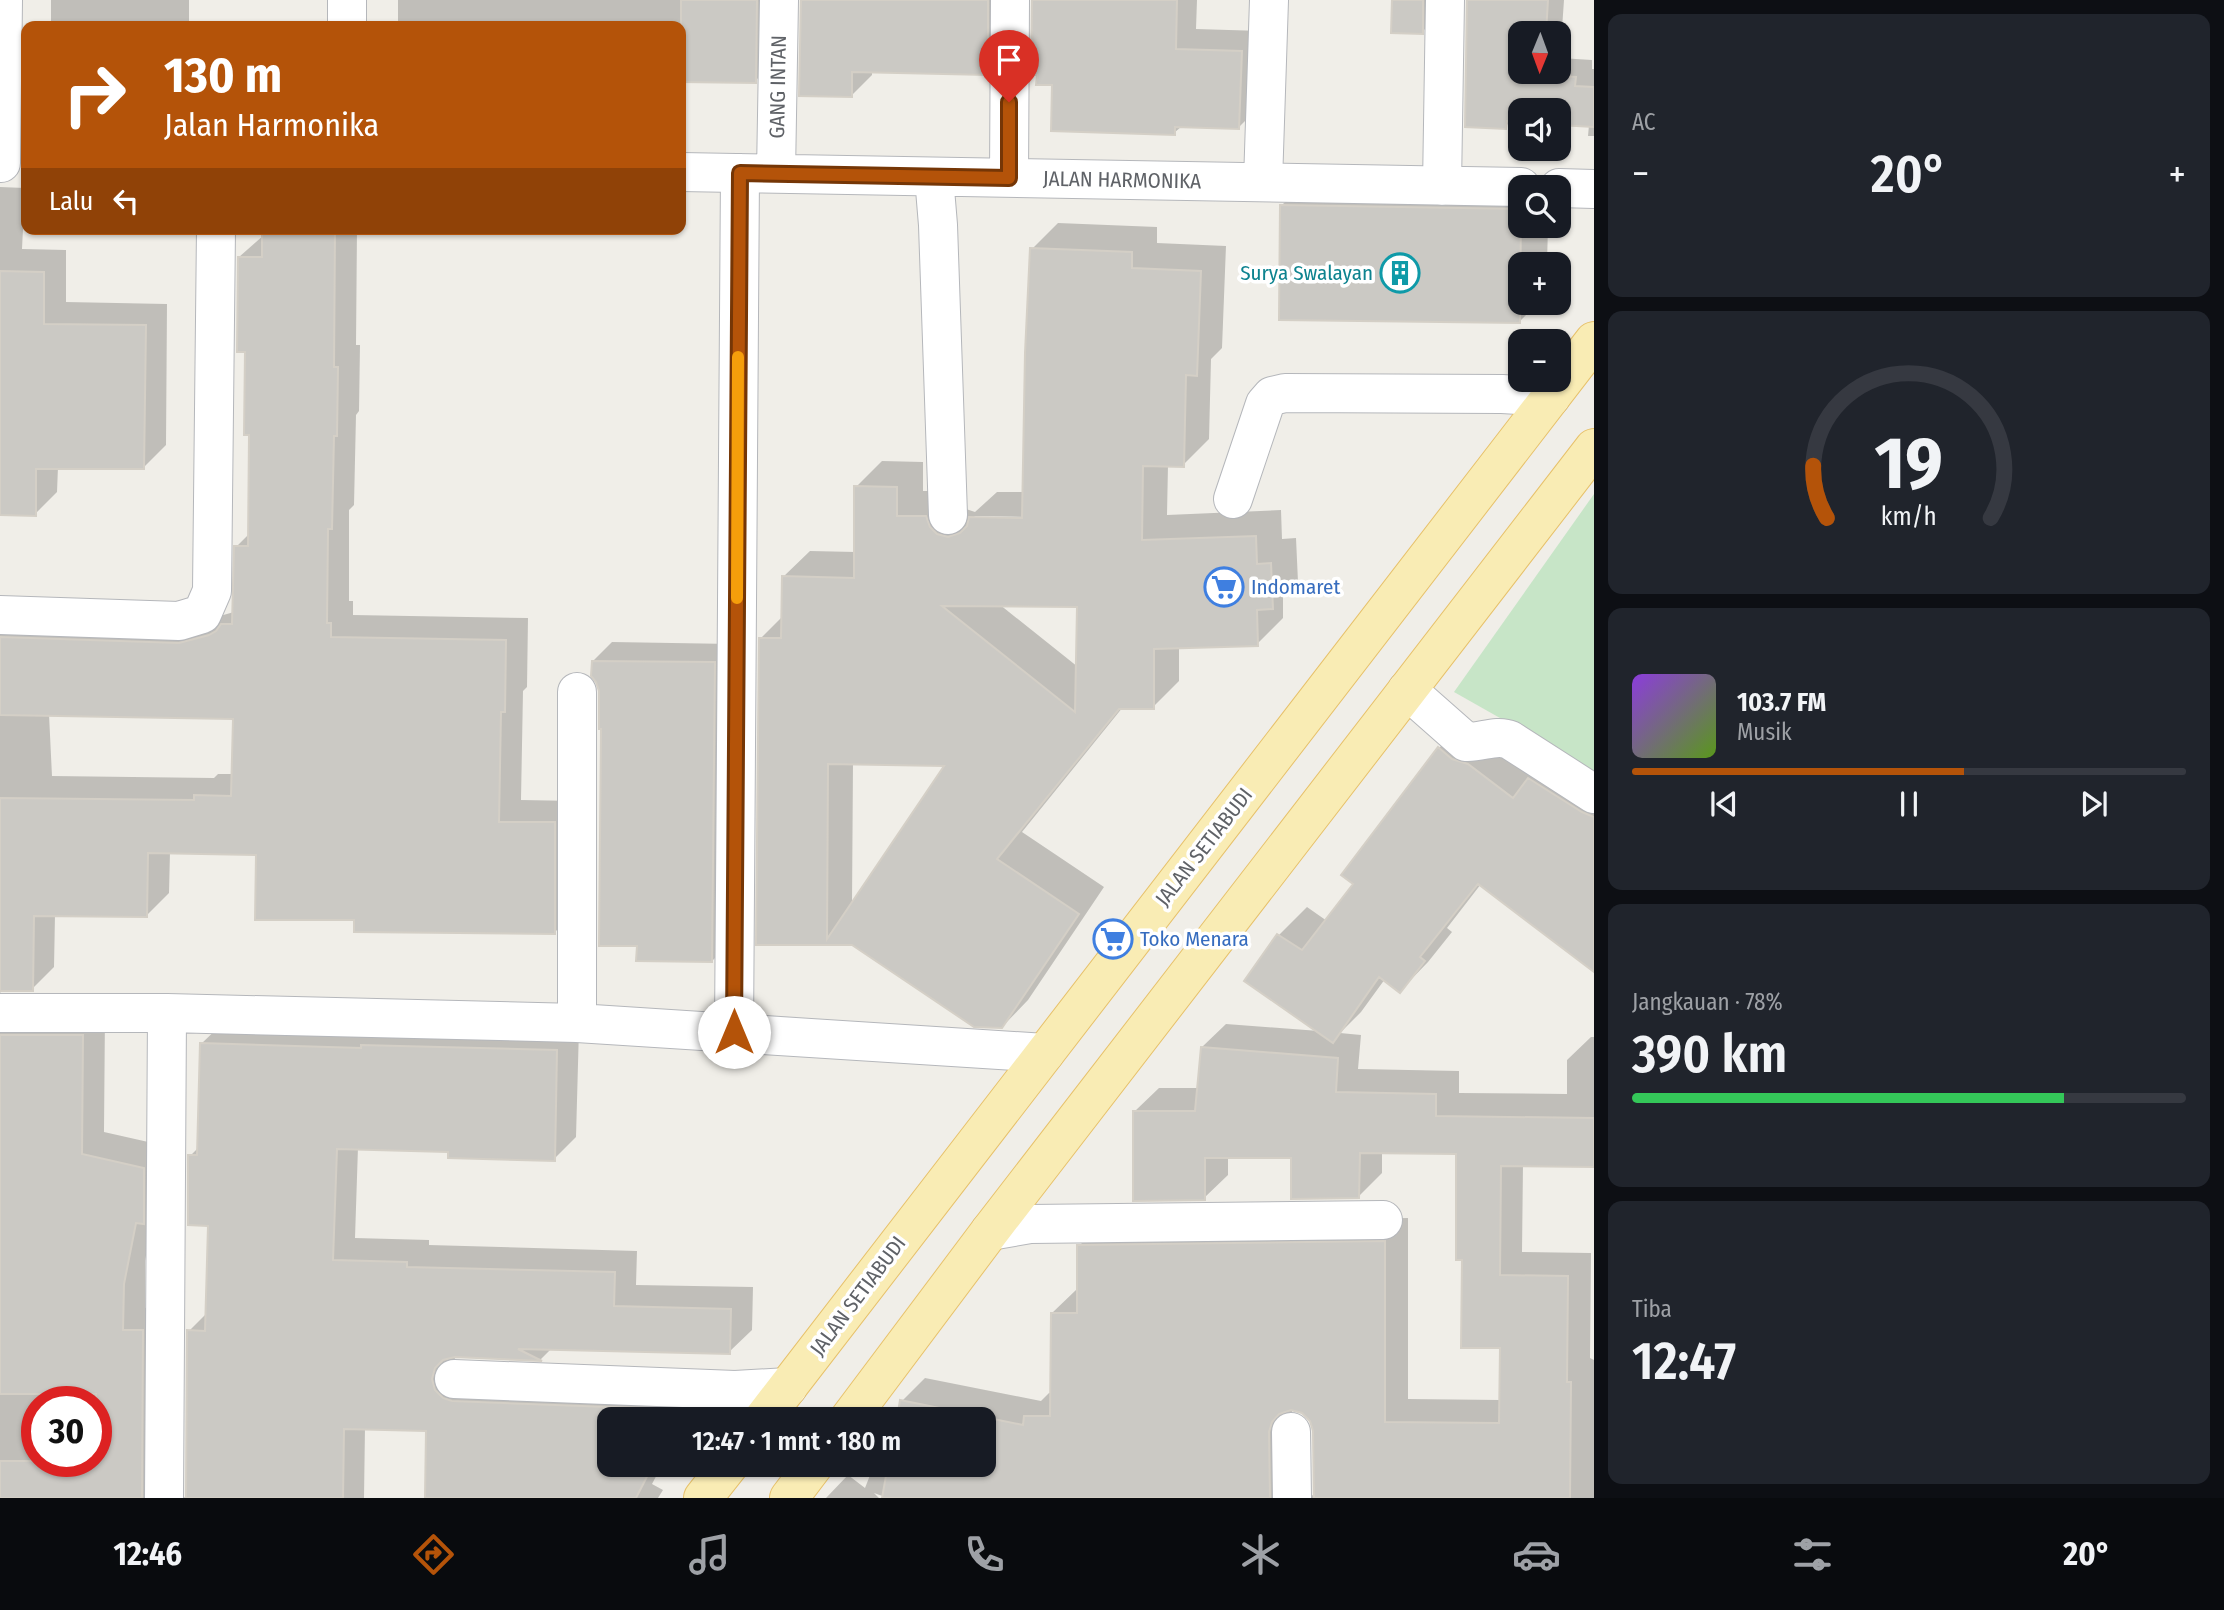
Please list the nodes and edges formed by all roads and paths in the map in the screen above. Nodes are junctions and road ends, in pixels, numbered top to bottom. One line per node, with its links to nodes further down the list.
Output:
1 (3, 0): 8 (street)
2 (347, 0): 7 (street)
3 (779, 0): 11 (street, GANG INTAN)
4 (1010, 0): 13 (street)
5 (1269, 0): 14 (street)
6 (1445, 0): 15 (street)
7 (347, 21)
8 (0, 163): 9 (street)
9 (21, 163)
10 (686, 172): 11 (street, JALAN HARMONIKA)
11 (758, 173): 12 (street, JALAN HARMONIKA); 32 (street, GANG INTAN)
12 (934, 177): 13 (street, JALAN HARMONIKA); 24 (street)
13 (1009, 178): 14 (street, JALAN HARMONIKA)
14 (1263, 183): 15 (street, JALAN HARMONIKA)
15 (1442, 186): 16 (street, JALAN HARMONIKA)
16 (1508, 187)
17 (1571, 188): 18 (street)
18 (1594, 189)
19 (216, 235): 25 (street)
20 (1594, 341): 21 (main road, JALAN SETIABUDI)
21 (1550, 397): 23 (street); 33 (main road, JALAN SETIABUDI)
22 (1594, 448): 26 (main road)
23 (1233, 499)
24 (948, 515)
25 (0, 615)
26 (1407, 690): 28 (street); 35 (main road)
27 (577, 692): 31 (street)
28 (1594, 794)
29 (0, 1013): 30 (street)
30 (167, 1013): 31 (street); 43 (street)
31 (577, 1023): 32 (street)
32 (734, 1032): 33 (street)
33 (1045, 1053): 37 (main road, JALAN SETIABUDI)
34 (1383, 1220): 35 (street)
35 (989, 1231): 39 (main road)
36 (454, 1379): 37 (street)
37 (788, 1387): 38 (main road, JALAN SETIABUDI)
38 (772, 1407)
39 (858, 1407)
40 (1291, 1432): 46 (street)
41 (720, 1477): 44 (main road)
42 (805, 1477): 45 (main road)
43 (164, 1498)
44 (703, 1498)
45 (789, 1498)
46 (1292, 1498)

